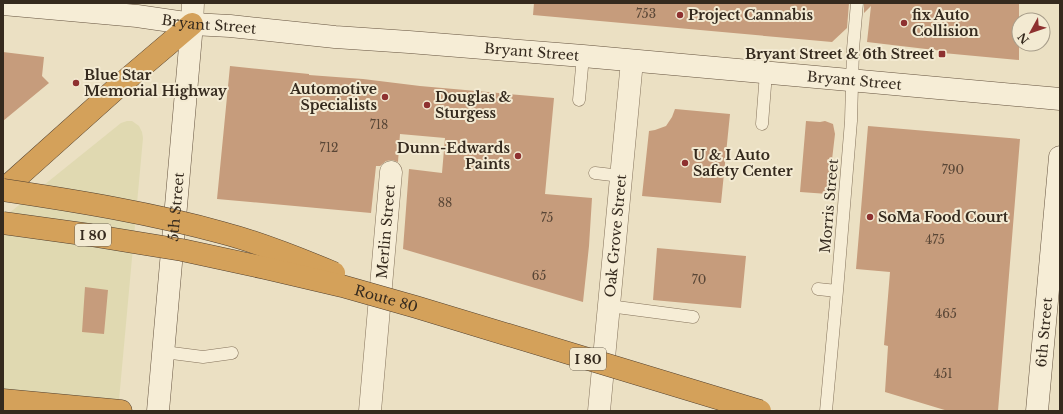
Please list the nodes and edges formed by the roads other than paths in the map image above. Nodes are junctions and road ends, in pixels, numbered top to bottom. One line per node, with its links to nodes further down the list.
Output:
1 (857, 3): 7 (lane, Morris Street)
2 (3, 4): 3 (main road, Bryant Street)
3 (193, 13): 4 (main road, Bryant Street); 15 (highway); 23 (main road, 5th Street)
4 (583, 56): 5 (main road, Bryant Street); 9 (lane)
5 (632, 61): 6 (main road, Bryant Street); 14 (main road, Oak Grove Street)
6 (766, 73): 7 (main road, Bryant Street); 10 (lane)
7 (853, 80): 8 (main road, Bryant Street); 18 (lane, Morris Street)
8 (1060, 99)
9 (579, 100)
10 (762, 124)
11 (1060, 157): 19 (main road, 6th Street)
12 (391, 172): 28 (main road, Merlin Street)
13 (595, 173): 14 (lane)
14 (621, 176): 20 (main road, Oak Grove Street)
15 (3, 190): 21 (highway, bridge)
16 (3, 223): 21 (highway, Route 80 / I 80, bridge)
17 (818, 289): 18 (lane)
18 (838, 291): 31 (lane, Morris Street)
19 (1054, 295): 32 (main road, 6th Street)
20 (609, 306): 22 (lane); 29 (main road, Oak Grove Street)
21 (416, 307): 30 (highway, Route 80 / I 80, bridge)
22 (693, 317)
23 (164, 352): 24 (lane); 27 (main road, 5th Street)
24 (232, 353)
25 (3, 400): 26 (highway)
26 (120, 411)
27 (158, 411)
28 (370, 411)
29 (599, 411)
30 (760, 411)
31 (826, 411)
32 (1037, 411)

